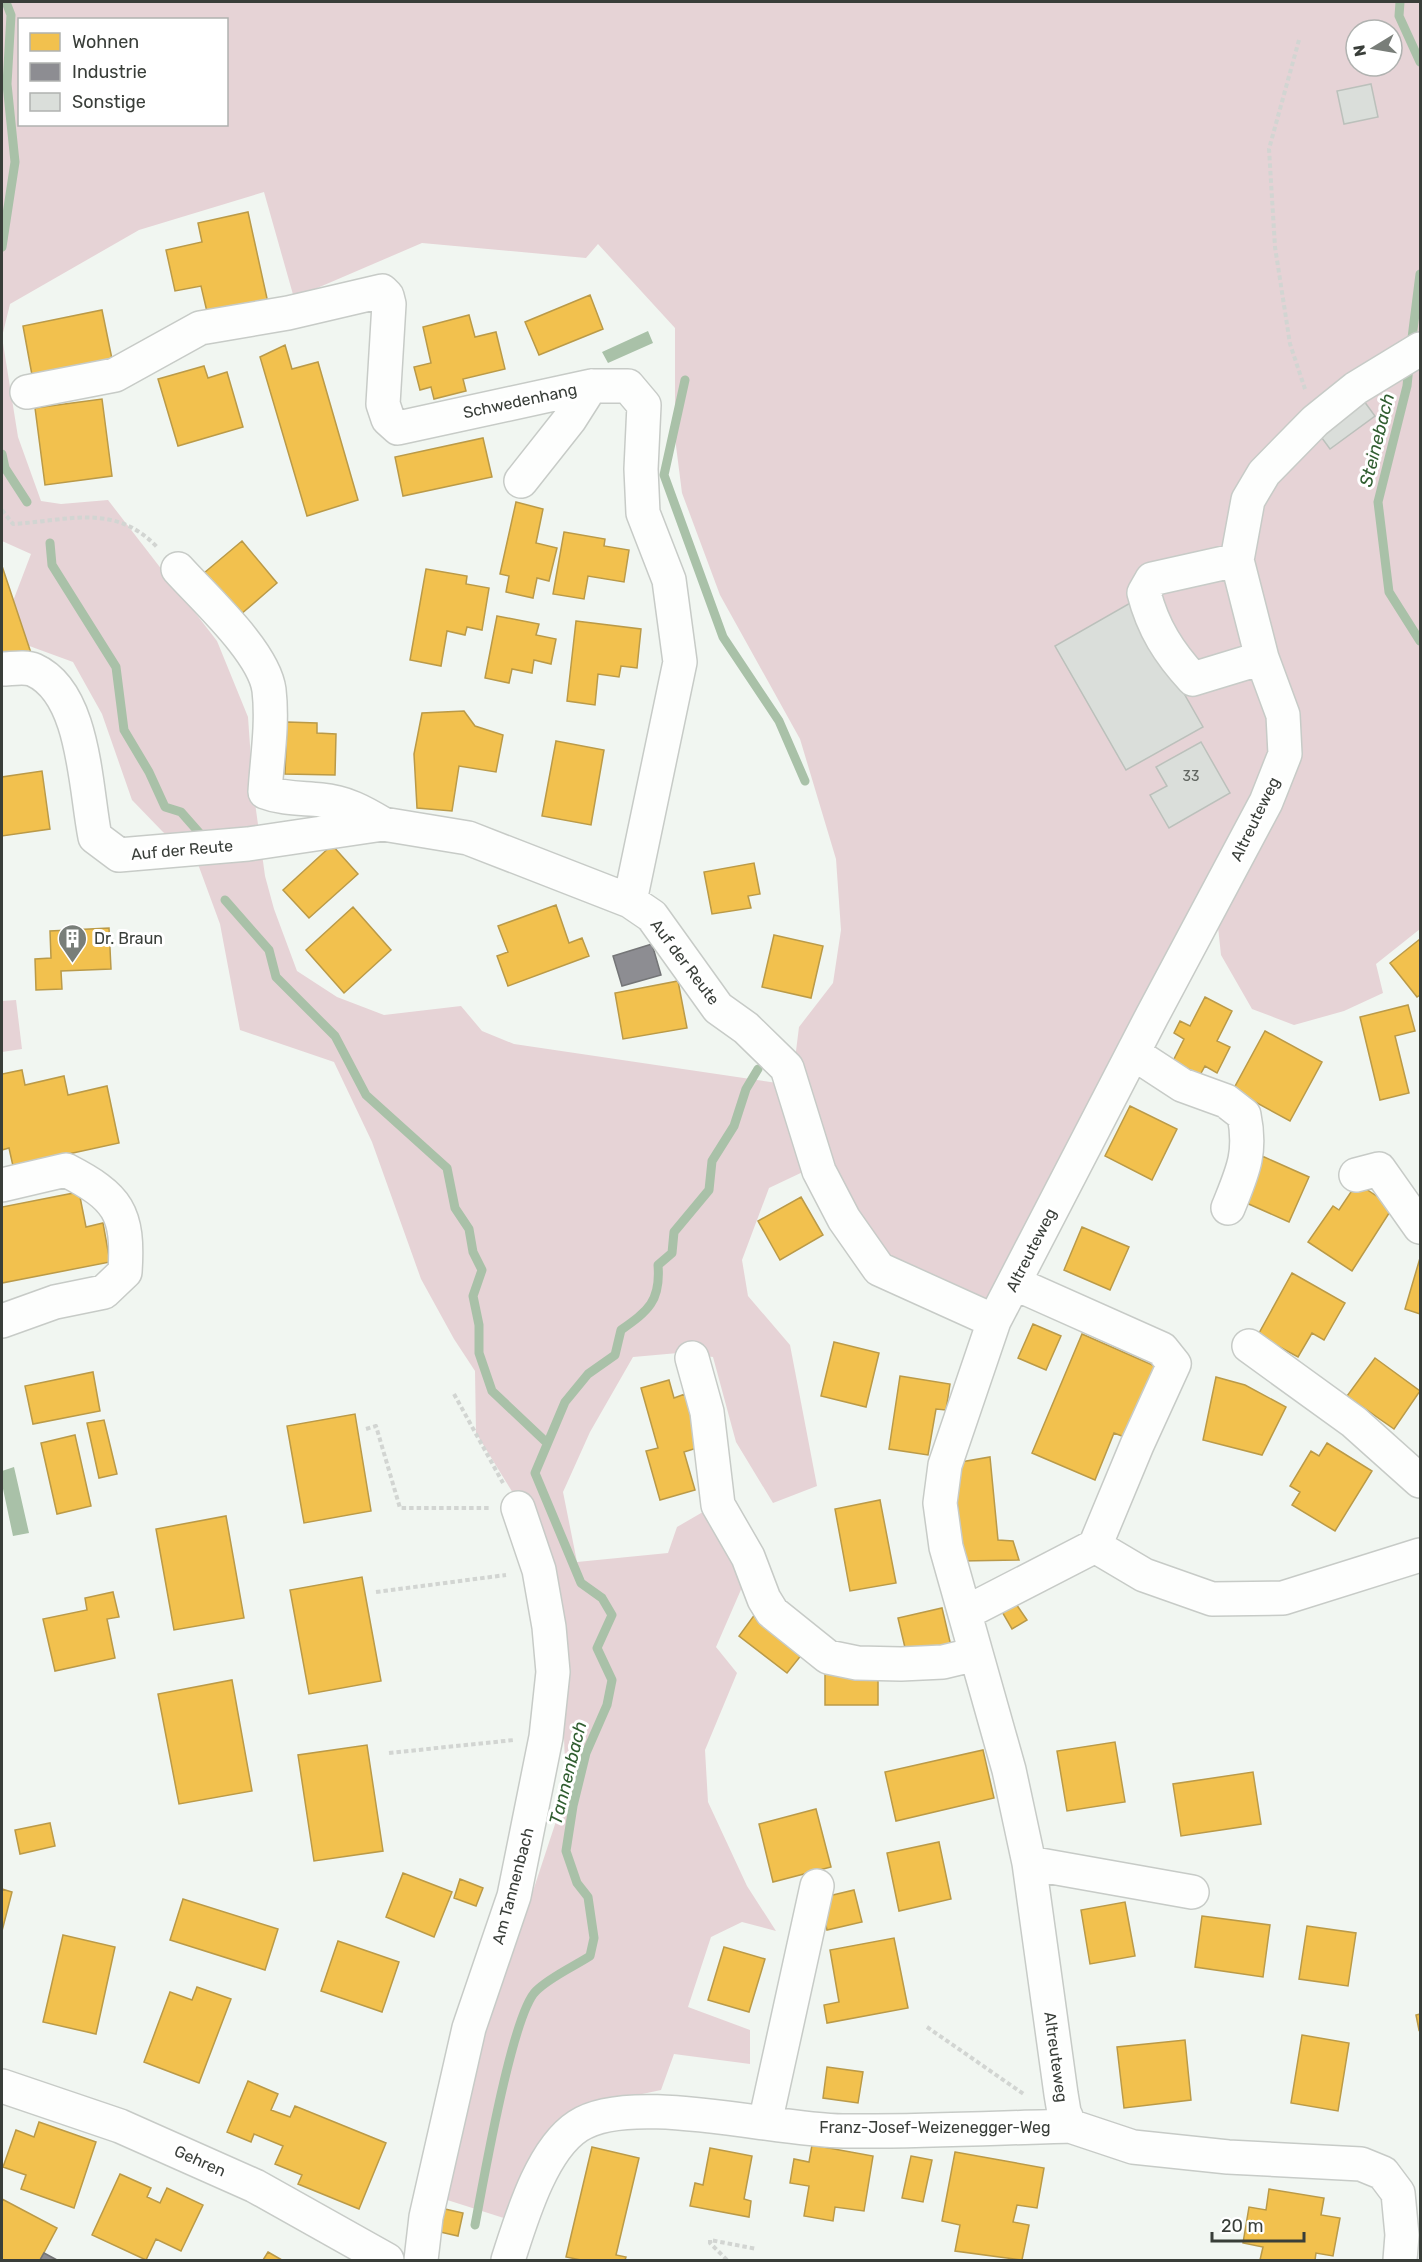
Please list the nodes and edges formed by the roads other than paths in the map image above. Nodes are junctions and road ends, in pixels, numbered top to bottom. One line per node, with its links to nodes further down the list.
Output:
1 (1408, 356): 5 (street, Altreuteweg)
2 (591, 386): 3 (street, Schwedenhang); 4 (street); 10 (street, Schwedenhang)
3 (27, 392)
4 (520, 481)
5 (1237, 560): 7 (street, Altreuteweg); 7 (street)
6 (178, 569): 9 (street, Auf der Reute)
7 (1262, 658): 11 (street, Altreuteweg)
8 (2, 669): 9 (street, Auf der Reute)
9 (383, 824): 10 (street, Auf der Reute)
10 (630, 901): 18 (street, Auf der Reute)
11 (1132, 1053): 14 (street); 16 (street, Altreuteweg)
12 (1356, 1174): 15 (street)
13 (2, 1185): 17 (street)
14 (1228, 1208)
15 (1420, 1227)
16 (1014, 1283): 18 (street, Altreuteweg); 23 (street)
17 (2, 1321)
18 (994, 1321): 25 (street, Altreuteweg)
19 (1249, 1346): 21 (street)
20 (692, 1359): 26 (street)
21 (1420, 1481)
22 (518, 1508): 34 (street, Am Tannenbach)
23 (1095, 1546): 24 (street); 25 (street)
24 (1420, 1556)
25 (964, 1613): 26 (street, Altreuteweg)
26 (976, 1654): 27 (street, Altreuteweg)
27 (1029, 1863): 29 (street); 32 (street, Altreuteweg)
28 (817, 1886): 31 (street)
29 (1192, 1892)
30 (2, 2086): 33 (street, Gehren)
31 (765, 2123): 32 (street, Franz-Josef-Weizenegger-Weg); 35 (street, Franz-Josef-Weizenegger-Weg)
32 (1070, 2126): 36 (street, Altreuteweg)
33 (387, 2260)
34 (421, 2260)
35 (508, 2260)
36 (1400, 2260)

